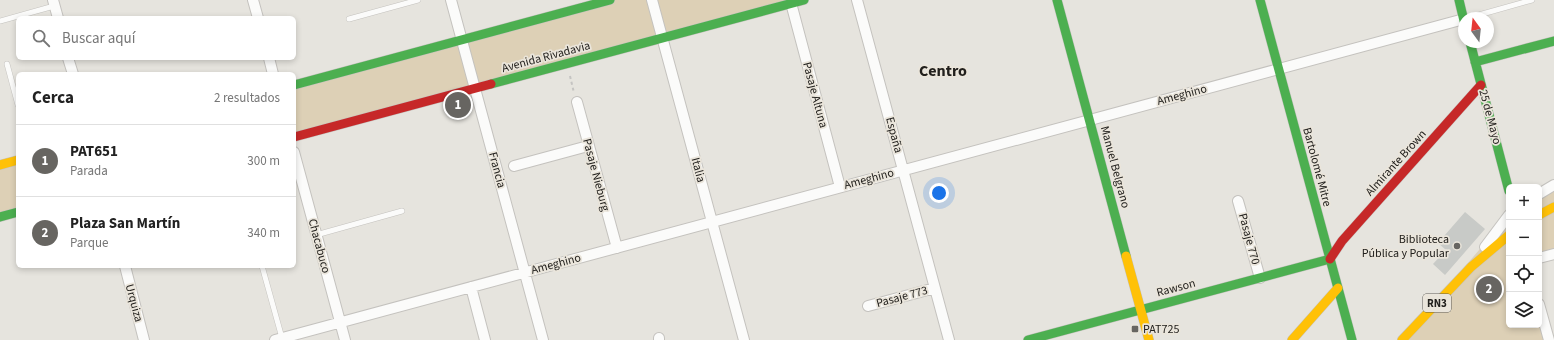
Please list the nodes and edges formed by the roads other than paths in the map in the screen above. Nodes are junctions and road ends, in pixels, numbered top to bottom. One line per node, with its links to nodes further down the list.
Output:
1 (253, 0): 18 (street)
2 (418, 0): 19 (lane)
3 (452, 0): 23 (street, Francia)
4 (610, 0): 23 (main road)
5 (652, 0): 22 (street, Italia)
6 (804, 0): 14 (main road, Avenida Rivadavia)
7 (857, 0): 45 (street, España)
8 (1057, 0): 38 (main road, Manuel Belgrano)
9 (1260, 0): 30 (main road, Bartolomé Mitre)
10 (1458, 0): 15 (main road)
11 (1529, 0): 13 (lane)
12 (54, 3): 17 (street); 20 (lane)
13 (1512, 3): 16 (lane)
14 (791, 4): 22 (main road, Avenida Rivadavia); 48 (street, Pasaje Altuna)
15 (1462, 12)
16 (1486, 12)
17 (57, 16)
18 (257, 16)
19 (349, 19)
20 (0, 21)
21 (1458, 22): 30 (street, Ameghino)
22 (662, 38): 35 (main road, Avenida Rivadavia); 57 (street, Italia)
23 (462, 40): 33 (main road); 35 (street, Francia)
24 (1554, 41): 28 (main road)
25 (1472, 48): 28 (main road, 25 de Mayo)
26 (69, 60): 31 (street)
27 (270, 60): 32 (street)
28 (1475, 62): 34 (main road, 25 de Mayo)
29 (7, 64): 36 (lane)
30 (1279, 69): 38 (street, Ameghino); 63 (main road, Bartolomé Mitre)
31 (72, 72)
32 (272, 72)
33 (296, 84)
34 (1481, 85): 46 (main road, 25 de Mayo); 63 (main road, Almirante Brown)
35 (475, 88): 39 (main road, Avenida Rivadavia); 67 (street, Francia)
36 (16, 98)
37 (577, 102): 40 (street, Pasaje Nieburg)
38 (1090, 120): 45 (street, Ameghino); 73 (main road, Manuel Belgrano)
39 (296, 137)
40 (588, 146): 44 (street); 60 (street, Pasaje Nieburg)
41 (296, 160): 58 (street, Chacabuco)
42 (16, 161): 43 (main road)
43 (0, 165)
44 (514, 166)
45 (903, 170): 48 (street, Ameghino); 70 (street, España)
46 (1507, 184)
47 (1554, 186): 49 (street)
48 (840, 187): 57 (street, Ameghino)
49 (1542, 192)
50 (1238, 201): 68 (street, Pasaje 770)
51 (1554, 207): 54 (main road)
52 (402, 211): 58 (lane)
53 (16, 213): 55 (main road)
54 (1542, 213)
55 (0, 217)
56 (1506, 219): 64 (street)
57 (712, 222): 60 (street, Ameghino); 81 (street, Italia)
58 (316, 235): 75 (street, Chacabuco)
59 (1506, 238): 64 (main road, RN3)
60 (617, 248): 67 (street, Ameghino)
61 (1554, 254): 62 (street)
62 (1542, 257)
63 (1330, 258): 68 (main road, Rawson); 71 (main road, Bartolomé Mitre)
64 (1471, 267): 87 (main road, RN3)
65 (125, 268): 77 (street, Urquiza)
66 (262, 268): 76 (lane)
67 (525, 272): 69 (street, Ameghino); 80 (street, Francia)
68 (1260, 278): 73 (main road, Rawson)
69 (471, 287): 75 (street, Ameghino); 79 (street)
70 (935, 288): 72 (street, Pasaje 773); 82 (street, España)
71 (1338, 288): 85 (main road); 86 (main road, Bartolomé Mitre)
72 (868, 306)
73 (1141, 310): 83 (main road, Rawson); 84 (main road, Manuel Belgrano)
74 (1542, 315): 88 (street)
75 (340, 322): 76 (street, Ameghino); 78 (street, Chacabuco)
76 (279, 339)
77 (144, 340)
78 (345, 340)
79 (485, 340)
80 (543, 340)
81 (744, 340)
82 (949, 340)
83 (1028, 340)
84 (1149, 340)
85 (1292, 340)
86 (1352, 340)
87 (1402, 340)
88 (1549, 340)

